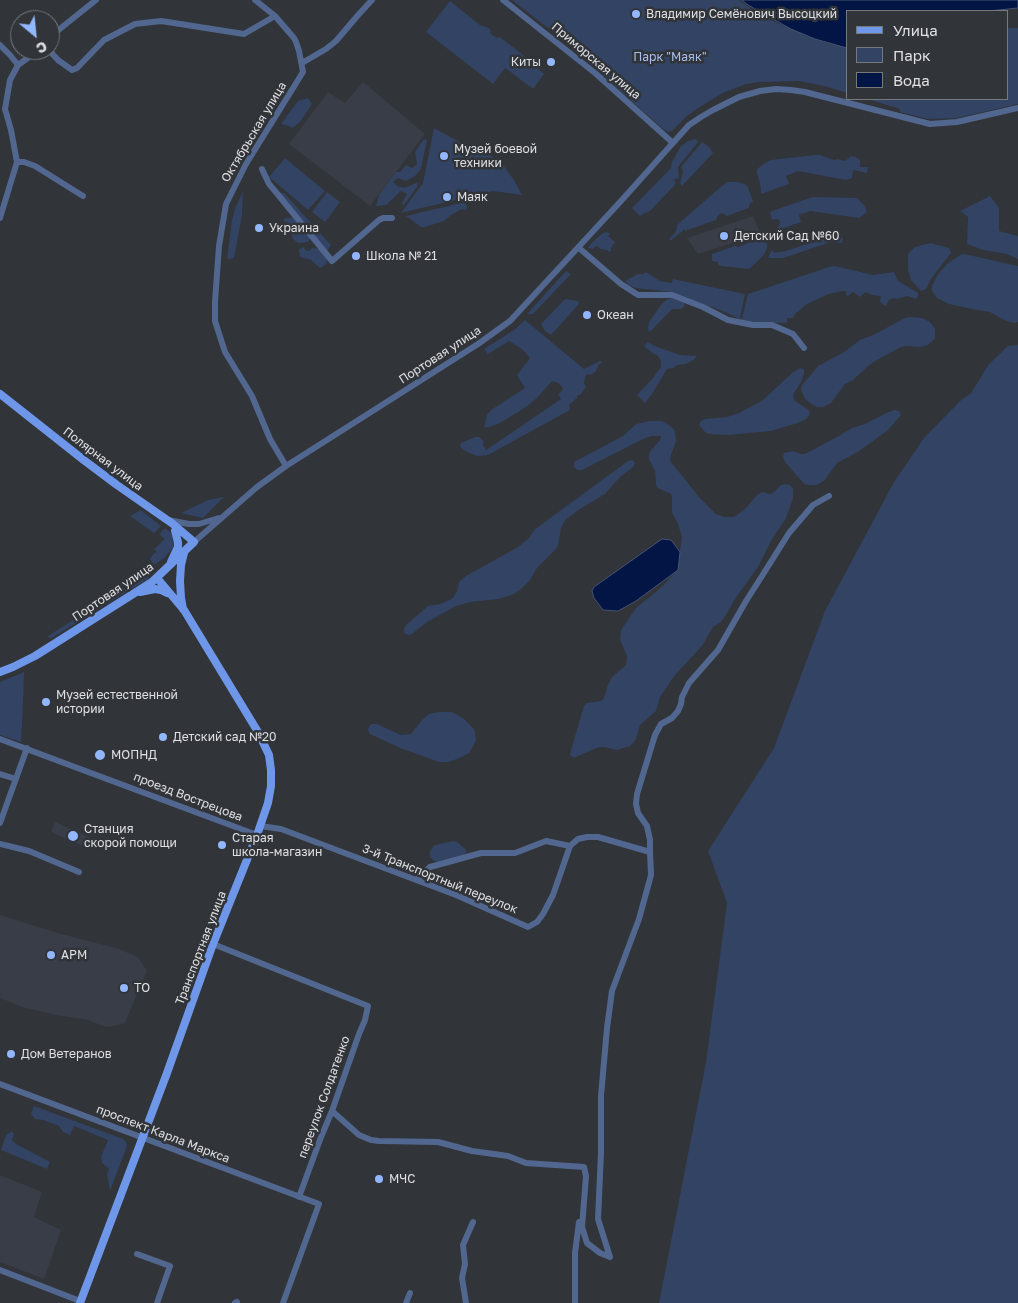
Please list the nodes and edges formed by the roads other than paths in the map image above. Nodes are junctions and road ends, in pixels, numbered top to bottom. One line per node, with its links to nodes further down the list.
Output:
1 (96, 0): 6 (street)
2 (255, 0): 5 (street)
3 (372, 0): 10 (street)
4 (503, 0): 13 (street, Приморская улица)
5 (275, 16): 9 (street); 10 (street)
6 (60, 29)
7 (0, 45): 11 (street)
8 (26, 60): 11 (street)
9 (58, 60)
10 (302, 63): 22 (street, Октябрьская улица)
11 (18, 66): 14 (street)
12 (1018, 108): 13 (street, Портовая улица)
13 (673, 143): 19 (street, Портовая улица)
14 (18, 162): 16 (street); 17 (street)
15 (262, 169): 18 (street)
16 (83, 196)
17 (0, 218)
18 (392, 218)
19 (579, 248): 20 (street); 22 (street, Портовая улица)
20 (804, 348)
21 (0, 394): 25 (main road, Полярная улица)
22 (286, 466): 24 (street, Портовая улица)
23 (829, 496): 44 (street)
24 (223, 517): 25 (street); 27 (street, Портовая улица)
25 (167, 520): 26 (main road); 27 (main road, Полярная улица)
26 (175, 531): 28 (main road); 29 (main road)
27 (194, 542): 28 (main road, Портовая улица)
28 (184, 552): 29 (main road, Портовая улица); 33 (main road, Транспортная улица)
29 (169, 567): 30 (main road, Портовая улица)
30 (157, 578): 31 (main road, Портовая улица); 32 (main road, Транспортная улица)
31 (129, 596): 32 (main road); 34 (main road, Портовая улица)
32 (173, 598): 33 (main road, Транспортная улица)
33 (184, 610): 40 (main road, Транспортная улица)
34 (0, 672)
35 (0, 739): 36 (street, проезд Вострецова)
36 (27, 748): 38 (street); 41 (street, проезд Вострецова)
37 (0, 774): 38 (street)
38 (16, 779): 39 (street)
39 (0, 822)
40 (260, 826): 41 (main road, Транспортная улица); 46 (street, 3-й Транспортный переулок)
41 (256, 835): 47 (main road, Транспортная улица)
42 (0, 844): 45 (street)
43 (570, 846): 44 (street); 46 (street); 46 (street, 3-й Транспортный переулок)
44 (650, 852): 52 (street)
45 (79, 872)
46 (416, 880)
47 (213, 944): 49 (street, переулок Солдатенко); 50 (main road, Транспортная улица)
48 (0, 1084): 50 (street, проспект Карла Маркса)
49 (332, 1111): 51 (street, переулок Солдатенко); 52 (street)
50 (141, 1138): 51 (street, проспект Карла Маркса); 57 (main road, Транспортная улица)
51 (299, 1197): 59 (street, проспект Карла Маркса)
52 (583, 1214): 62 (street)
53 (473, 1222): 61 (street)
54 (137, 1254): 58 (street)
55 (0, 1270): 57 (street)
56 (410, 1293): 60 (street)
57 (80, 1302)
58 (157, 1303)
59 (283, 1303)
60 (406, 1303)
61 (466, 1303)
62 (575, 1303)

